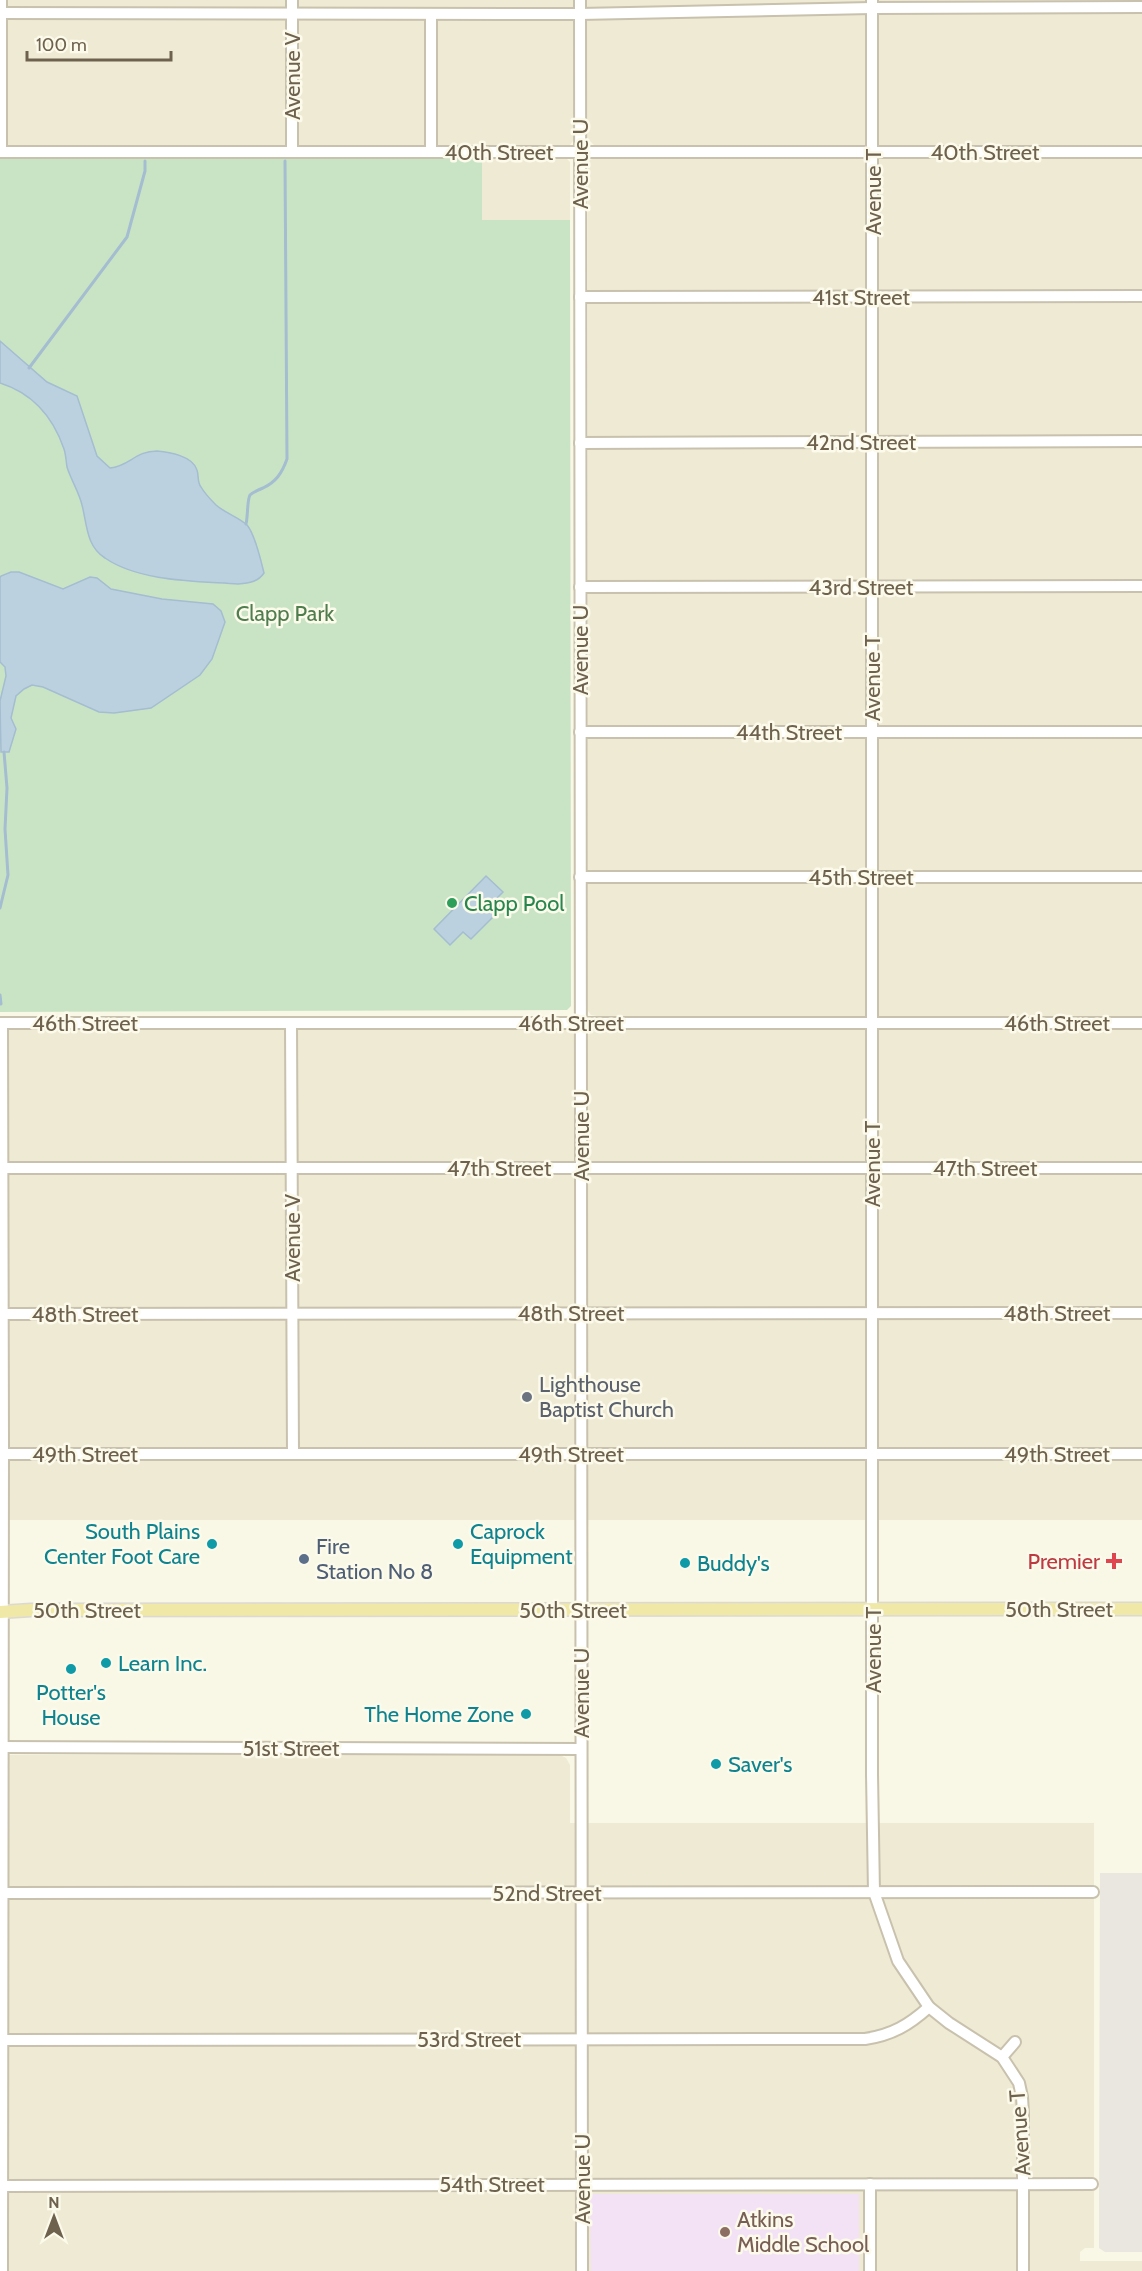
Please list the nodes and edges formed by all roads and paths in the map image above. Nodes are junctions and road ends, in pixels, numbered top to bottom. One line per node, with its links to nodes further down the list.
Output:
1 (1, 0): 6 (street)
2 (292, 0): 7 (street, Avenue V)
3 (580, 0): 9 (street, Avenue U)
4 (872, 4): 5 (street); 9 (street); 14 (street, Avenue T)
5 (1142, 7)
6 (0, 13): 7 (street); 10 (street)
7 (292, 14): 8 (street); 11 (street, Avenue V)
8 (431, 14): 9 (street); 12 (street)
9 (580, 14): 13 (street, Avenue U)
10 (0, 152): 11 (street, 40th Street)
11 (292, 152): 12 (street, 40th Street)
12 (431, 152): 13 (street, 40th Street)
13 (580, 152): 14 (street, 40th Street); 17 (street, Avenue U)
14 (873, 152): 15 (street, 40th Street); 18 (street, Avenue T)
15 (1142, 152)
16 (1142, 296): 18 (street, 41st Street)
17 (580, 297): 18 (street, 41st Street); 21 (street, Avenue U)
18 (873, 297): 20 (street, Avenue T)
19 (1142, 441): 20 (street, 42nd Street)
20 (873, 442): 21 (street, 42nd Street); 24 (street, Avenue T)
21 (580, 443): 23 (street, Avenue U)
22 (1142, 586): 24 (street, 43rd Street)
23 (580, 587): 24 (street, 43rd Street); 25 (street, Avenue U)
24 (873, 587): 26 (street, Avenue T)
25 (580, 732): 26 (street, 44th Street); 28 (street, Avenue U)
26 (872, 732): 27 (street, 44th Street); 29 (street, Avenue T)
27 (1142, 732)
28 (580, 877): 29 (street, 45th Street); 33 (street, Avenue U)
29 (872, 877): 30 (street, 45th Street); 34 (street, Avenue T)
30 (1142, 877)
31 (1, 1023): 32 (street, 46th Street); 36 (street)
32 (291, 1023): 33 (street, 46th Street); 37 (street, Avenue V)
33 (581, 1023): 34 (street, 46th Street); 38 (street, Avenue U)
34 (871, 1023): 35 (street, 46th Street); 39 (street, Avenue T)
35 (1142, 1023)
36 (1, 1168): 37 (street, 47th Street); 44 (street)
37 (292, 1168): 38 (street, 47th Street); 45 (street, Avenue V)
38 (581, 1168): 39 (street, 47th Street); 41 (street, Avenue U)
39 (872, 1168): 40 (street, 47th Street); 42 (street, Avenue T)
40 (1142, 1168)
41 (581, 1313): 42 (street, 48th Street); 45 (street, 48th Street); 48 (street, Avenue U)
42 (873, 1313): 43 (street, 48th Street); 49 (street, Avenue T)
43 (1142, 1313)
44 (2, 1314): 45 (street, 48th Street); 46 (street)
45 (292, 1314): 47 (street, Avenue V)
46 (2, 1454): 47 (street, 49th Street); 53 (street)
47 (292, 1454): 48 (street, 49th Street)
48 (581, 1454): 49 (street, 49th Street); 54 (street, Avenue U)
49 (873, 1454): 50 (street, 49th Street); 51 (street, Avenue T)
50 (1142, 1454)
51 (873, 1609): 52 (main road, 50th Street); 54 (main road, 50th Street); 60 (street, Avenue T)
52 (1142, 1609)
53 (1, 1610): 54 (main road, 50th Street); 55 (street)
54 (581, 1610): 56 (street, Avenue U)
55 (1, 1747): 56 (street, 51st Street); 58 (street)
56 (581, 1749): 59 (street, Avenue U)
57 (1093, 1892): 60 (street, 52nd Street)
58 (1, 1893): 59 (street, 52nd Street); 63 (street)
59 (581, 1893): 60 (street, 52nd Street); 62 (street, Avenue U)
60 (874, 1893): 61 (street, Avenue T)
61 (929, 2007): 62 (street, 53rd Street); 65 (street, Avenue T)
62 (582, 2039): 63 (street, 53rd Street); 66 (street, Avenue U)
63 (1, 2040): 70 (street)
64 (1015, 2042): 65 (street)
65 (1002, 2057): 68 (street, Avenue T)
66 (582, 2184): 67 (street, 54th Street); 70 (street, 54th Street); 72 (street, Avenue U)
67 (870, 2184): 68 (street, 54th Street); 73 (street)
68 (1024, 2184): 69 (street, 54th Street); 74 (street, Avenue T)
69 (1092, 2184)
70 (1, 2186): 71 (street)
71 (2, 2271)
72 (582, 2271)
73 (870, 2271)
74 (1023, 2271)

